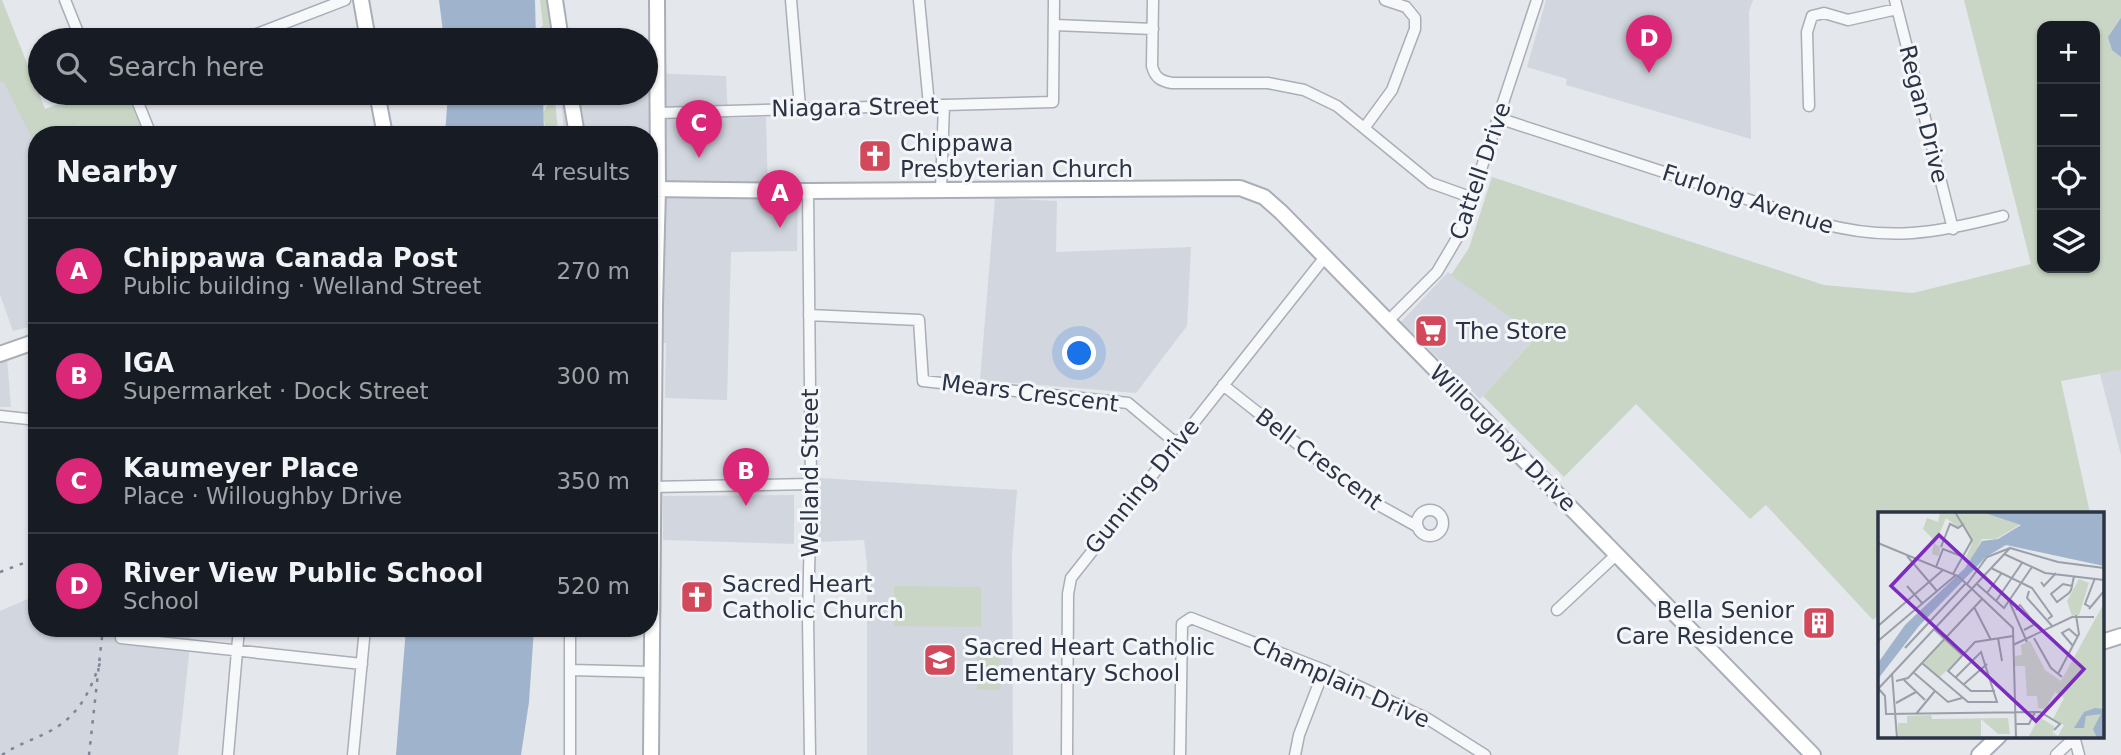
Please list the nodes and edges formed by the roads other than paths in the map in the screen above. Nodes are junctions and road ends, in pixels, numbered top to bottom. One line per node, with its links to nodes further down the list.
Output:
1 (65, 0): 14 (street)
2 (345, 0): 15 (street)
3 (361, 0): 16 (street)
4 (555, 0): 17 (street)
5 (657, 0): 18 (street)
6 (790, 0): 27 (street)
7 (919, 0): 25 (street)
8 (1054, 0): 13 (street)
9 (1153, 0): 19 (street)
10 (1385, 0): 34 (street)
11 (1537, 0): 29 (street, Cattell Drive)
12 (1896, 4): 26 (street); 40 (street, Regan Drive)
13 (1055, 25): 19 (street); 20 (street, Niagara Street)
14 (76, 28)
15 (272, 28)
16 (366, 28)
17 (559, 28)
18 (657, 28)
19 (1153, 29): 34 (street)
20 (944, 104): 25 (street, Niagara Street); 36 (street)
21 (139, 105): 30 (street)
22 (379, 105): 31 (street)
23 (572, 105): 32 (street)
24 (658, 105): 28 (street)
25 (929, 105): 27 (street, Niagara Street)
26 (1809, 106)
27 (800, 107): 28 (street, Niagara Street)
28 (658, 113): 33 (street)
29 (1498, 118): 38 (street, Cattell Drive); 40 (street, Furlong Avenue)
30 (147, 126)
31 (384, 126)
32 (576, 126)
33 (656, 126)
34 (1365, 127): 38 (street)
35 (658, 189): 37 (street, Willoughby Drive)
36 (941, 189): 37 (street, Willoughby Drive); 41 (street, Willoughby Drive)
37 (808, 191): 42 (street, Welland Street)
38 (1474, 198): 43 (street, Cattell Drive)
39 (2003, 216): 40 (street, Furlong Avenue)
40 (1953, 229)
41 (1325, 257): 43 (street, Willoughby Drive); 46 (street, Gunning Drive)
42 (810, 315): 49 (street, Mears Crescent); 50 (street, Welland Street)
43 (1388, 321): 53 (street, Willoughby Drive)
44 (28, 344): 45 (street)
45 (0, 354)
46 (1223, 385): 49 (street, Gunning Drive); 52 (street, Bell Crescent)
47 (0, 416): 48 (street)
48 (28, 419)
49 (1177, 444): 74 (street, Gunning Drive)
50 (811, 484): 51 (street); 73 (street, Welland Street)
51 (658, 487)
52 (1418, 527)
53 (1617, 554): 54 (street); 78 (street, Willoughby Drive)
54 (1557, 610)
55 (2121, 636): 61 (street)
56 (238, 637): 62 (street)
57 (364, 637): 63 (street)
58 (570, 637): 64 (street)
59 (652, 637): 66 (street)
60 (121, 638): 62 (street)
61 (2104, 641)
62 (237, 649): 63 (street); 69 (street)
63 (362, 664): 70 (street)
64 (570, 670): 66 (street); 71 (street)
65 (1324, 670): 75 (street, Champlain Drive); 76 (street); 77 (street, Champlain Drive)
66 (652, 672): 72 (street)
67 (1997, 738): 79 (street)
68 (2073, 738): 80 (street)
69 (228, 755)
70 (353, 755)
71 (570, 755)
72 (651, 755)
73 (810, 755)
74 (1067, 755)
75 (1180, 755)
76 (1295, 755)
77 (1485, 755)
78 (1813, 755)
79 (1979, 755)
80 (2056, 755)

